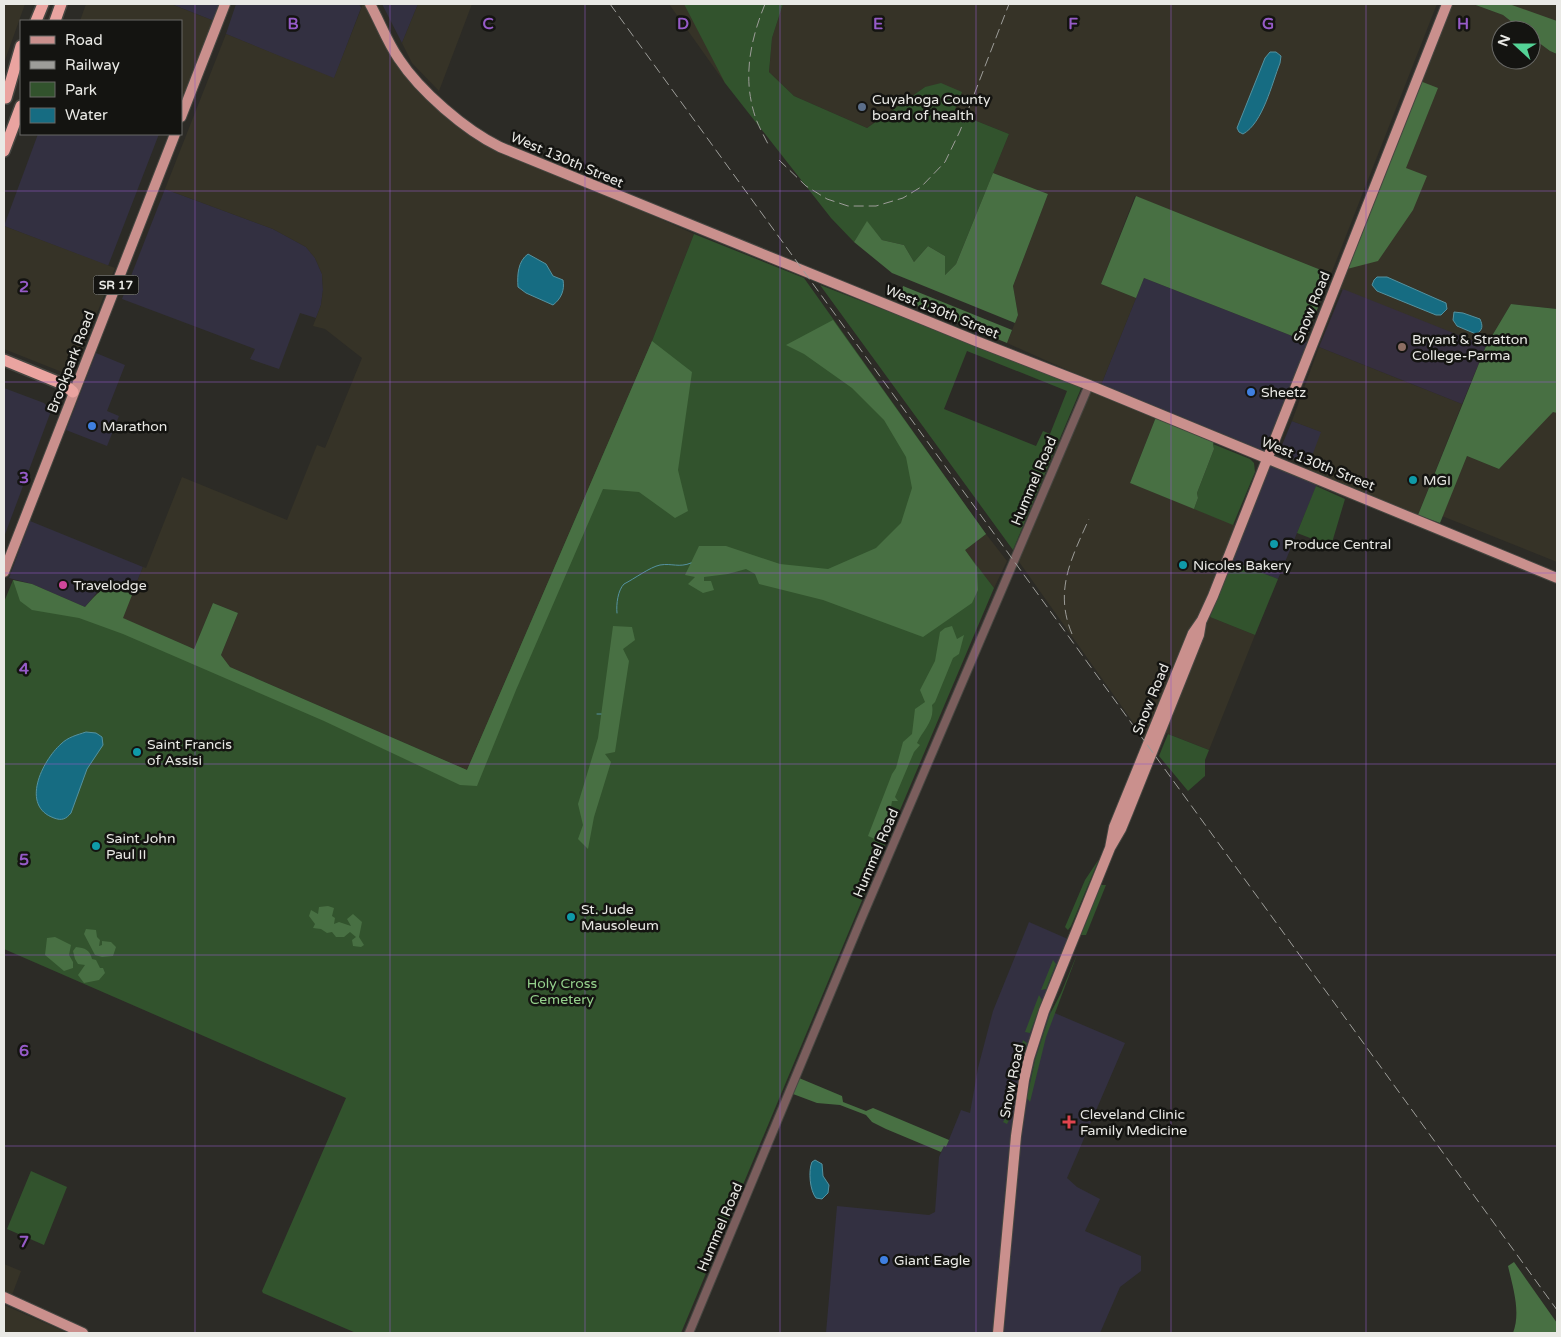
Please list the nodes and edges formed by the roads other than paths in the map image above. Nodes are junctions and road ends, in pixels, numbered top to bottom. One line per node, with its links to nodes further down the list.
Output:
1 (34, 4): 7 (highway)
2 (43, 4): 8 (highway)
3 (61, 4): 9 (highway)
4 (225, 4): 14 (main road)
5 (370, 4): 19 (main road, West 130th Street)
6 (1447, 4): 21 (main road, Snow Road)
7 (29, 20)
8 (36, 20)
9 (54, 20)
10 (20, 49): 12 (highway)
11 (20, 62): 12 (highway)
12 (5, 101)
13 (20, 109): 16 (highway)
14 (182, 114)
15 (175, 135): 20 (main road, Brookpark Road / SR 17)
16 (4, 151)
17 (4, 360): 20 (highway)
18 (4, 368): 20 (highway)
19 (1089, 385): 21 (main road, West 130th Street); 26 (street, Hummel Road)
20 (74, 392): 22 (main road, Brookpark Road / SR 17)
21 (1267, 459): 23 (main road, West 130th Street); 27 (main road, Snow Road)
22 (4, 572)
23 (1557, 578)
24 (4, 1297): 25 (main road)
25 (83, 1333)
26 (689, 1333)
27 (998, 1333)

